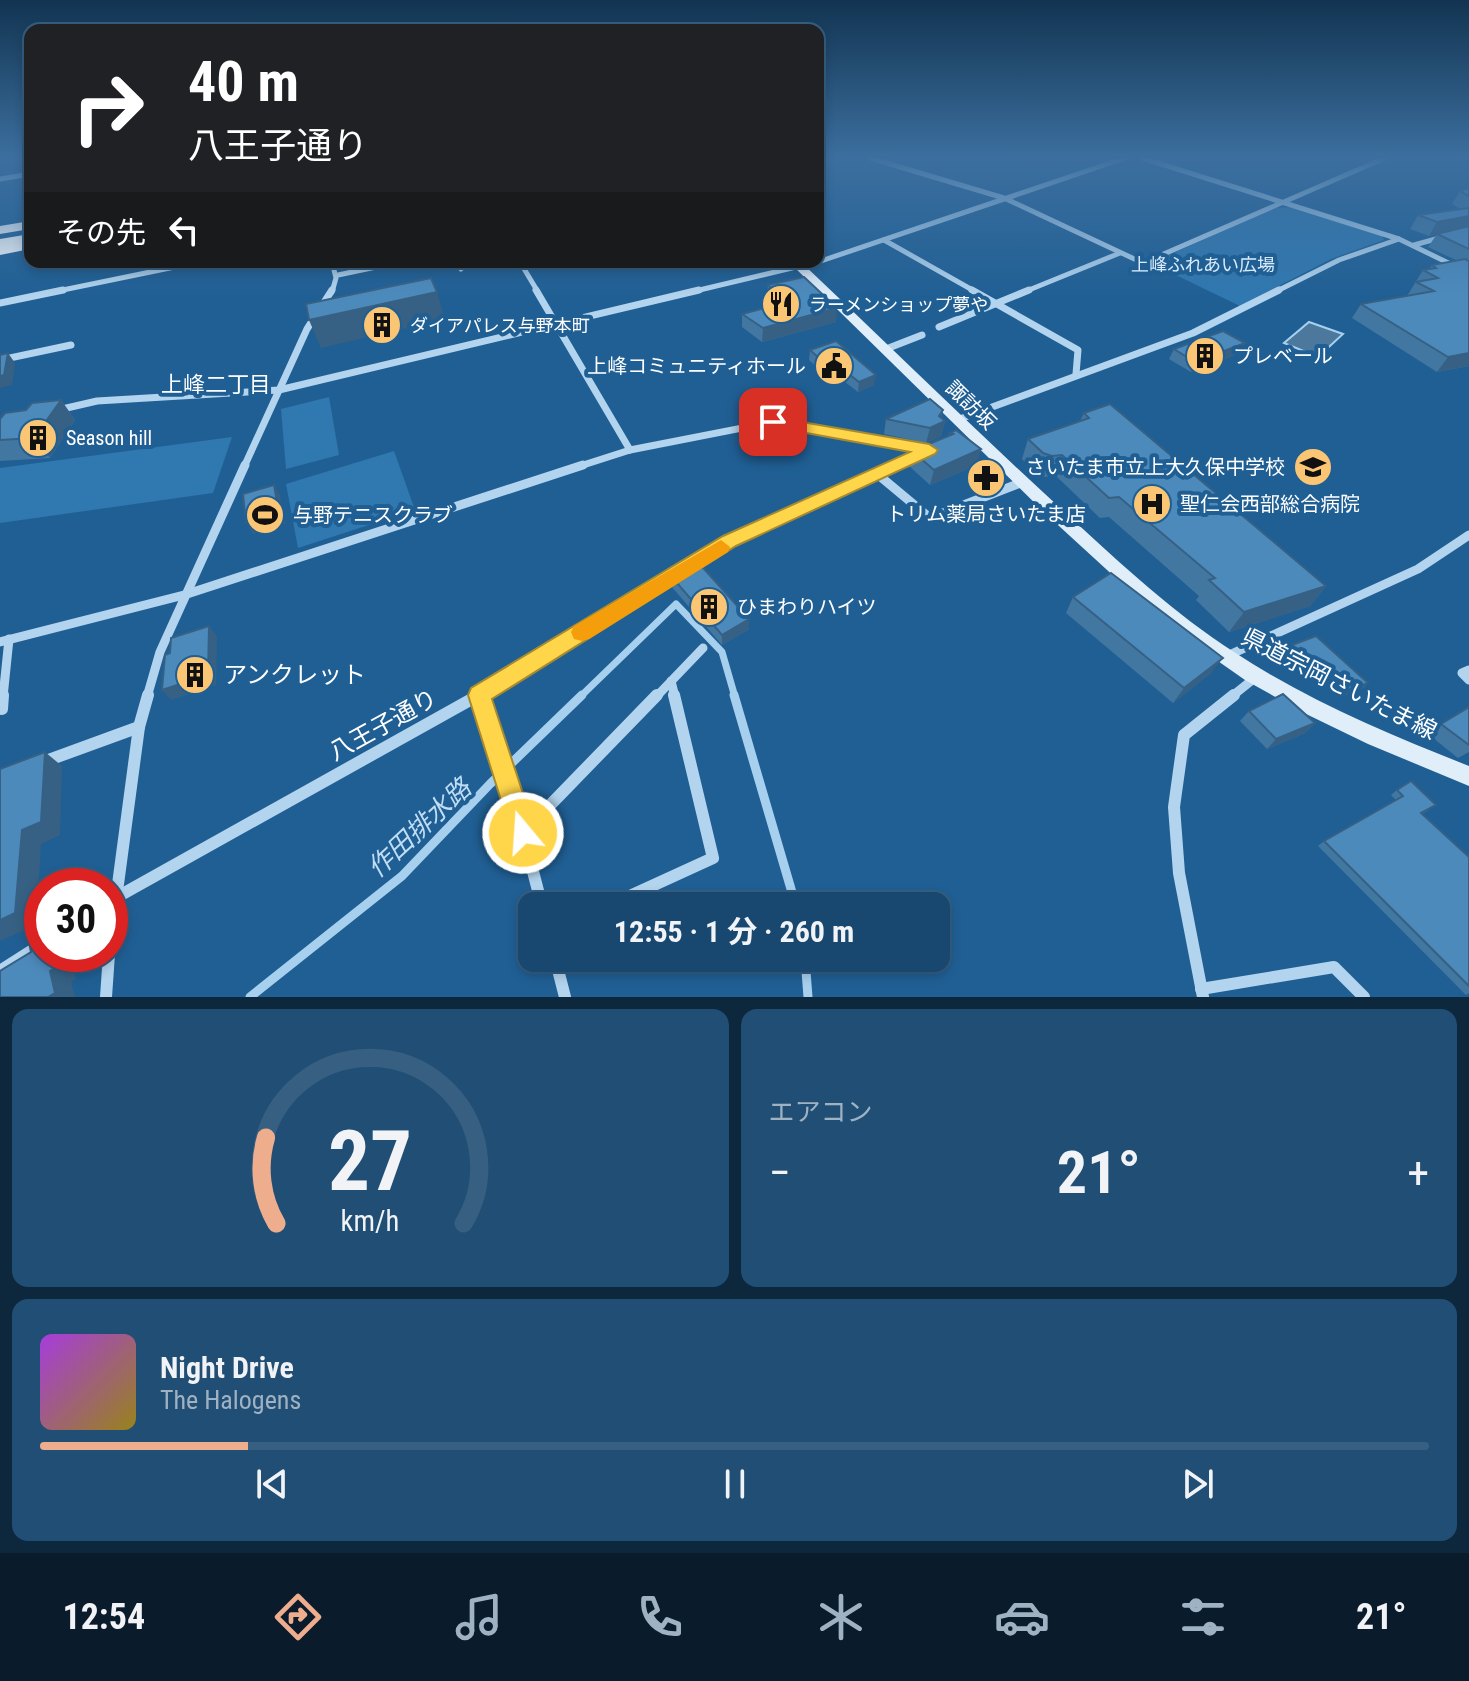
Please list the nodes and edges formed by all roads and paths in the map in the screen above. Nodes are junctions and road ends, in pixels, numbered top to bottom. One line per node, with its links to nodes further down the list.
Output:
1 (985, 205): 12 (street)
2 (1018, 205): 17 (street)
3 (1279, 205): 17 (street)
4 (1293, 205): 10 (street)
5 (24, 226): 6 (highway)
6 (0, 230)
7 (24, 232): 9 (highway)
8 (1459, 234): 14 (street)
9 (0, 236)
10 (1399, 239): 14 (street); 35 (street)
11 (24, 240): 13 (highway)
12 (884, 240): 18 (street); 28 (street)
13 (0, 244)
14 (1413, 245): 25 (street)
15 (24, 246): 16 (highway)
16 (0, 251)
17 (1120, 253): 28 (street)
18 (824, 260)
19 (170, 268): 27 (street)
20 (337, 268): 26 (street)
21 (371, 268): 26 (street)
22 (523, 268): 29 (street)
23 (786, 268): 29 (street)
24 (801, 268): 33 (main road, 諏訪坂)
25 (1469, 273)
26 (338, 275): 36 (street)
27 (0, 303)
28 (998, 303): 30 (street); 35 (street)
29 (556, 325): 36 (street); 39 (street)
30 (939, 327)
31 (922, 335): 33 (street)
32 (71, 345): 34 (street)
33 (886, 349): 38 (main road, 諏訪坂)
34 (0, 360)
35 (1076, 374): 38 (street)
36 (279, 390): 37 (street); 44 (street)
37 (42, 414)
38 (957, 420): 41 (main road, 諏訪坂)
39 (630, 450): 40 (street, 八王子通り); 44 (street)
40 (876, 473): 41 (street); 52 (street, 八王子通り)
41 (1023, 482): 43 (main road, 諏訪坂)
42 (1467, 540): 47 (street)
43 (1115, 569): 47 (main road, 県道宗岡さいたま線)
44 (184, 595): 45 (street); 54 (street)
45 (4, 640): 53 (street)
46 (703, 648): 51 (street)
47 (1226, 657): 49 (main road, 県道宗岡さいたま線)
48 (1469, 670): 50 (street)
49 (1257, 677): 56 (main road, 県道宗岡さいたま線); 66 (street)
50 (1469, 680)
51 (671, 681): 57 (street); 61 (street)
52 (479, 695): 57 (street); 59 (street, 八王子通り)
53 (2, 709)
54 (139, 727): 55 (street); 58 (street)
55 (28, 767)
56 (1469, 776)
57 (523, 833): 60 (street)
58 (117, 868)
59 (128, 891)
60 (538, 892)
61 (639, 892)
62 (24, 956): 63 (street)
63 (0, 971)
64 (108, 972): 67 (street)
65 (559, 972): 68 (street)
66 (1202, 993): 69 (street)
67 (106, 997)
68 (565, 997)
69 (1364, 997)

